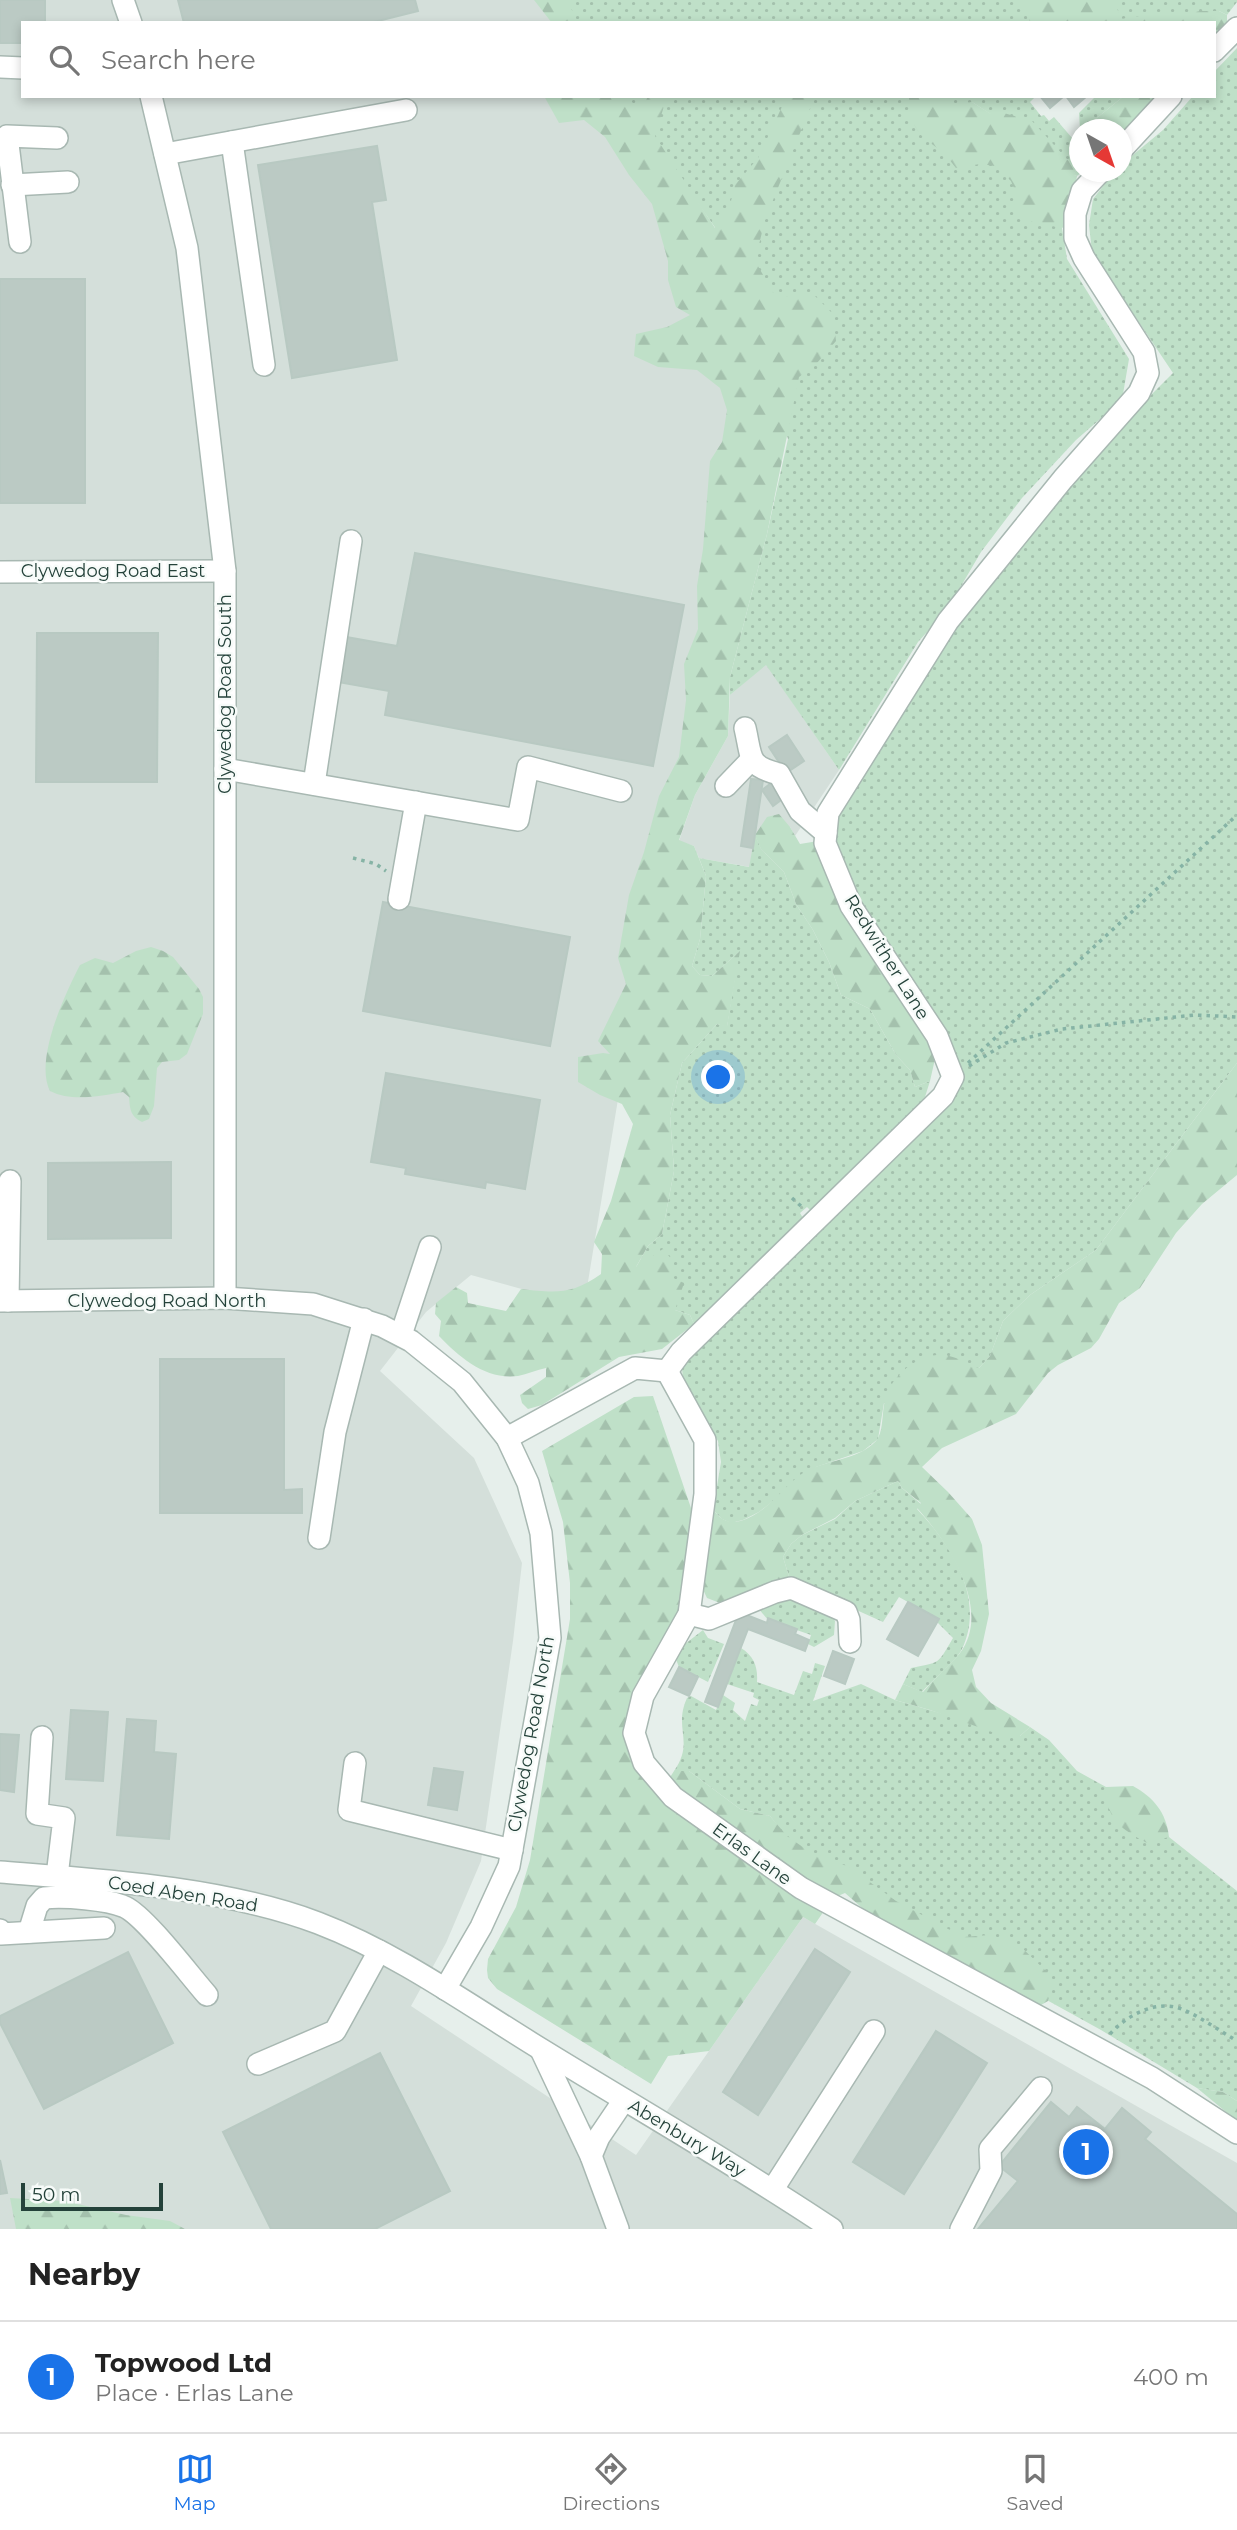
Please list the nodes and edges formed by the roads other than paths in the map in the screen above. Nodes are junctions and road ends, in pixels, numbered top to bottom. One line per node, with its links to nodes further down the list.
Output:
1 (123, 0): 2 (street)
2 (130, 21)
3 (1237, 28): 4 (street)
4 (1216, 49)
5 (0, 68): 6 (street)
6 (21, 68)
7 (151, 98): 14 (street, Clywedog Road South)
8 (1169, 98): 12 (street)
9 (406, 110): 13 (street)
10 (3, 136): 11 (street); 15 (street)
11 (57, 138)
12 (1132, 138)
13 (232, 142): 14 (street); 19 (street)
14 (165, 154): 21 (street, Clywedog Road South)
15 (7, 174): 16 (street); 18 (street)
16 (68, 182)
17 (1091, 182): 30 (street)
18 (20, 242)
19 (264, 365)
20 (351, 541): 26 (street)
21 (225, 571): 22 (street, Clywedog Road East); 25 (street, Clywedog Road South)
22 (0, 572)
23 (745, 728): 24 (street)
24 (752, 759): 27 (street); 30 (street)
25 (225, 769): 26 (street); 35 (street, Clywedog Road South)
26 (314, 784): 29 (street)
27 (726, 786)
28 (621, 791): 29 (street)
29 (416, 802): 31 (street)
30 (826, 833): 39 (street, Redwither Lane)
31 (400, 891)
32 (10, 1181): 34 (street)
33 (430, 1247): 38 (street)
34 (4, 1252): 36 (street)
35 (225, 1298): 36 (street, Clywedog Road North); 37 (street, Clywedog Road North)
36 (4, 1301)
37 (364, 1319): 38 (street, Clywedog Road North); 41 (street)
38 (401, 1335): 40 (street, Clywedog Road North)
39 (667, 1371): 40 (street); 42 (street, Erlas Lane)
40 (507, 1438): 46 (street, Clywedog Road North)
41 (319, 1538)
42 (689, 1614): 43 (street); 60 (street, Erlas Lane)
43 (850, 1642)
44 (42, 1737): 48 (street)
45 (355, 1763): 46 (street)
46 (512, 1850): 53 (street, Clywedog Road North)
47 (0, 1872): 48 (street, Coed Aben Road)
48 (57, 1876): 52 (street, Coed Aben Road)
49 (104, 1928): 51 (street)
50 (0, 1932): 51 (street)
51 (29, 1932): 54 (street)
52 (379, 1951): 53 (street, Coed Aben Road); 57 (street)
53 (446, 1989): 56 (street, Coed Aben Road)
54 (208, 1995)
55 (874, 2031): 62 (street)
56 (541, 2050): 59 (street, Abenbury Way); 61 (street)
57 (258, 2064)
58 (1041, 2088): 65 (street)
59 (624, 2100): 61 (street); 62 (street, Abenbury Way)
60 (1237, 2133)
61 (592, 2155): 63 (street)
62 (773, 2189): 64 (street, Abenbury Way)
63 (618, 2229)
64 (832, 2229)
65 (961, 2229)

